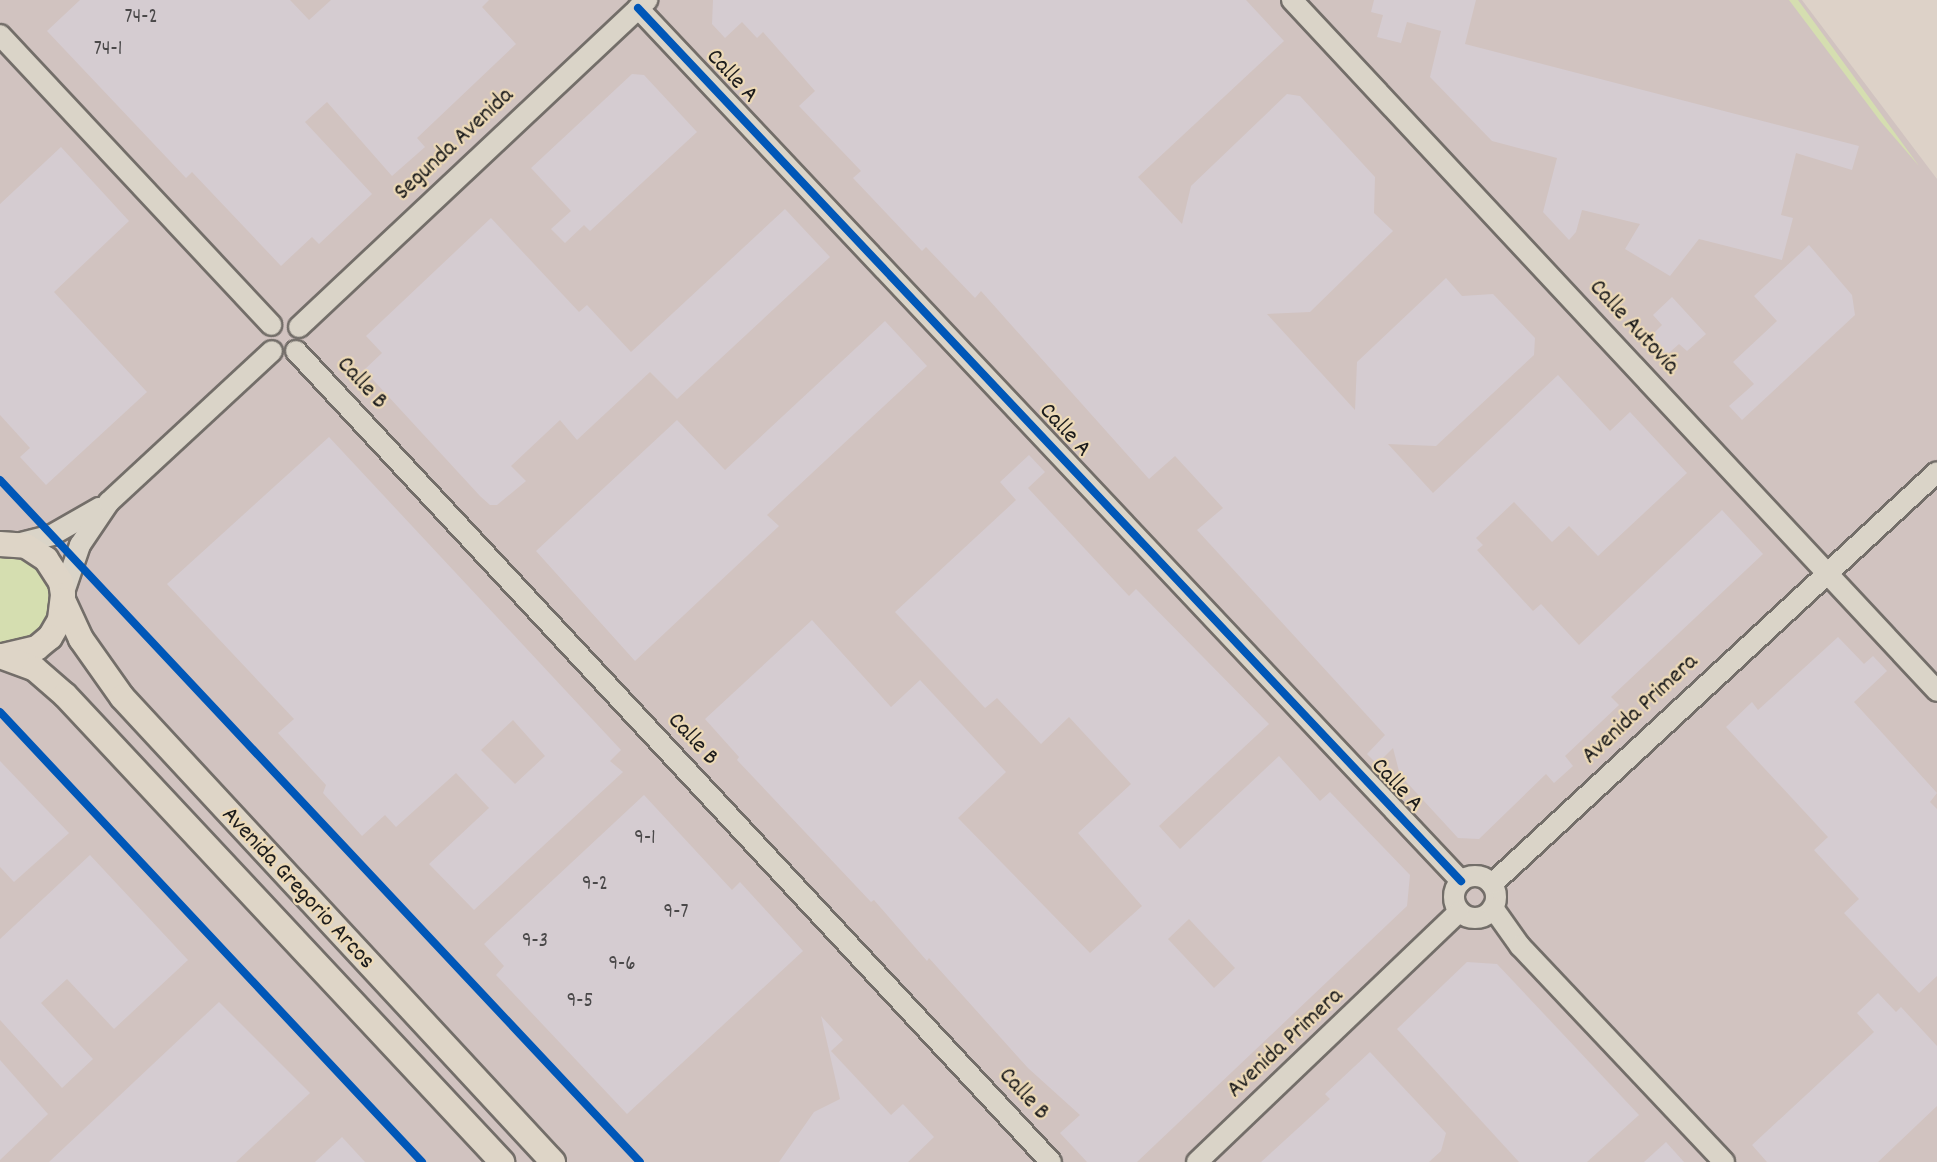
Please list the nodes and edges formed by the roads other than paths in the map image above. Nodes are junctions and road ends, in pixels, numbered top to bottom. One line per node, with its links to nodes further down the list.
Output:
1 (1292, 0): 11 (street, Calle Autovía)
2 (643, 4): 5 (street, Segunda Avenida); 15 (street, Calle A)
3 (0, 34): 4 (street)
4 (271, 325): 5 (street); 6 (street)
5 (298, 327): 7 (street)
6 (272, 351): 7 (street); 9 (street)
7 (296, 351): 21 (street, Calle B)
8 (1937, 472): 11 (street, Avenida Primera)
9 (109, 502): 10 (street); 12 (street)
10 (5, 543): 12 (main road, Avenida Gregorio Arcos)
11 (1826, 572): 14 (street, Calle Autovía); 16 (street, Avenida Primera)
12 (63, 597): 13 (main road); 20 (main road, Avenida Gregorio Arcos)
13 (0, 656): 19 (main road, Avenida Gregorio Arcos)
14 (1937, 691)
15 (1461, 881): 16 (street); 18 (street)
16 (1492, 884): 17 (street)
17 (1493, 908): 18 (street); 23 (street)
18 (1460, 912): 22 (street, Avenida Primera)
19 (502, 1162)
20 (553, 1162)
21 (1051, 1162)
22 (1197, 1162)
23 (1724, 1162)

